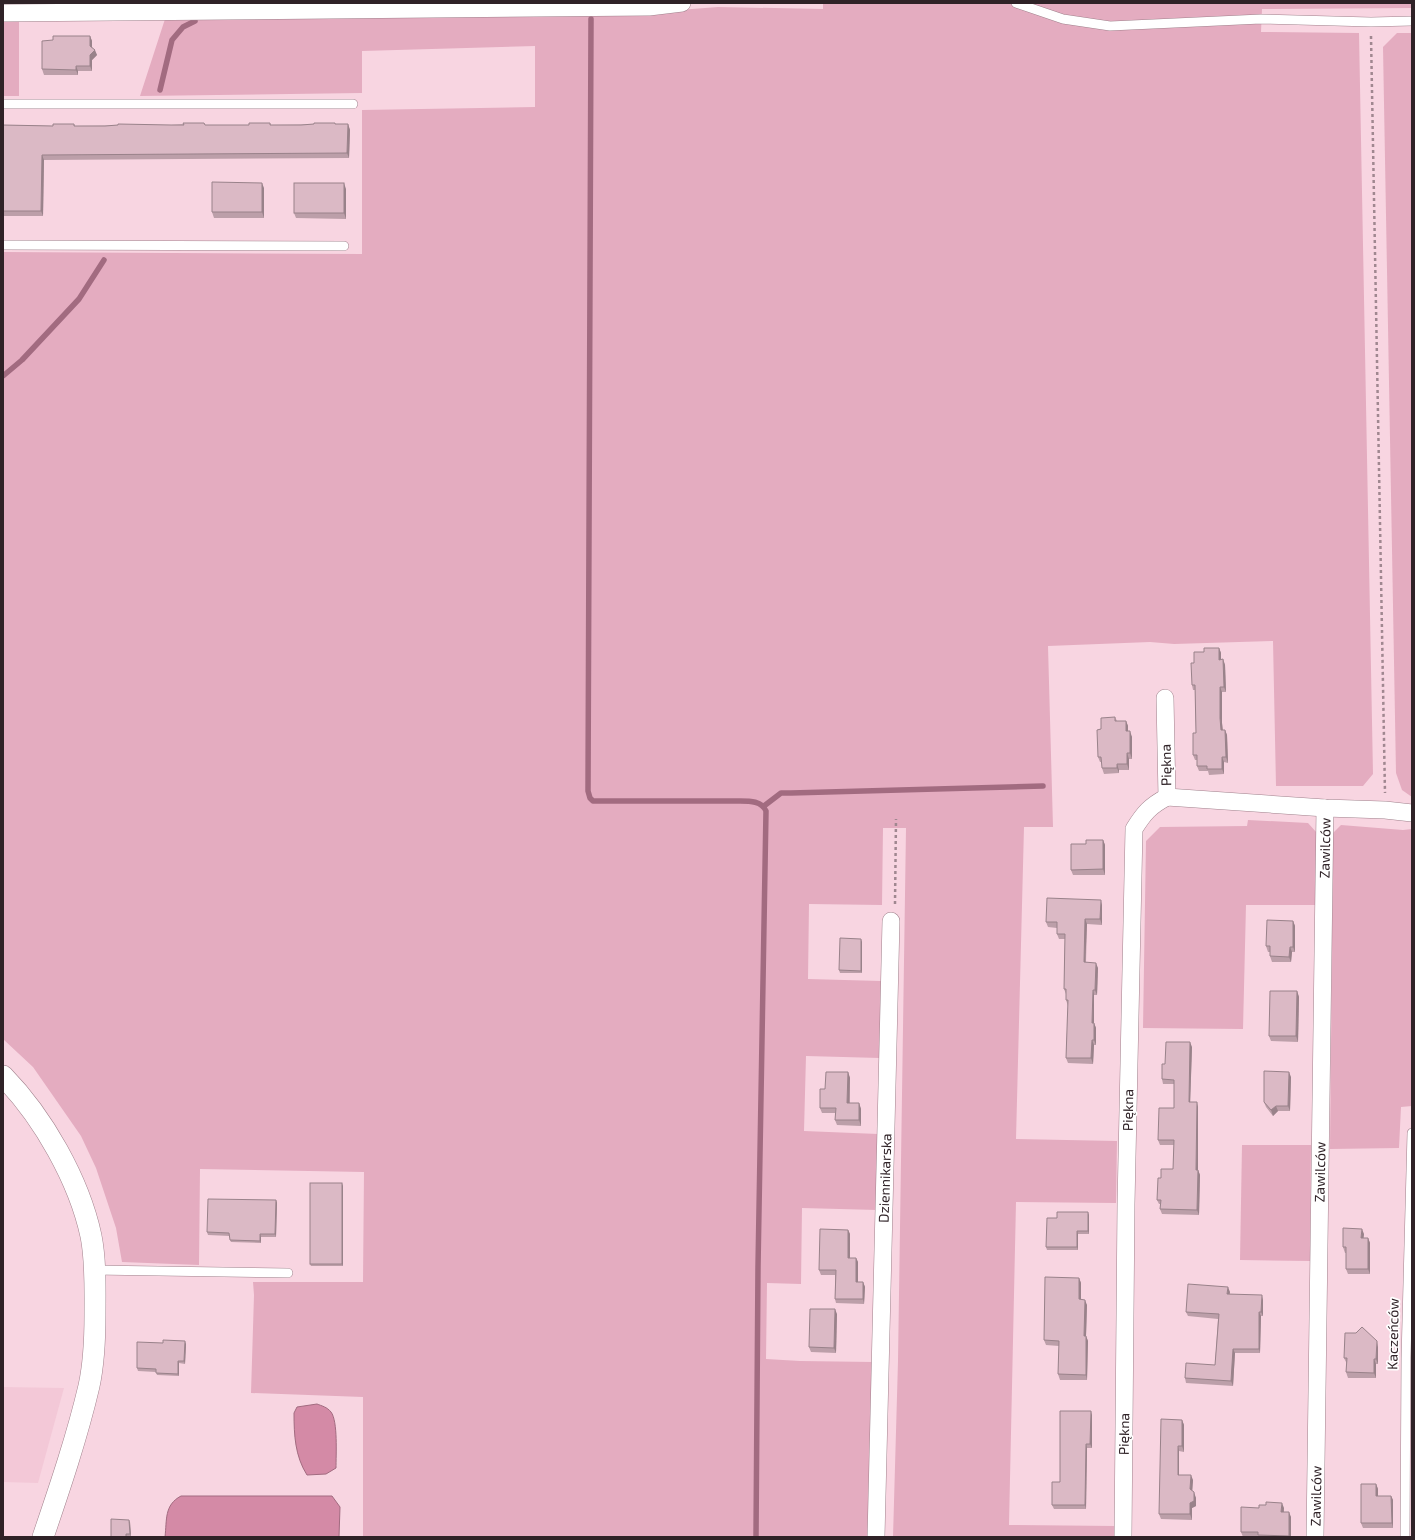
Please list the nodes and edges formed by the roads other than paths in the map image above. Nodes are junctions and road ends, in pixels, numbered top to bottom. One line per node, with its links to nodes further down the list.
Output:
1 (682, 3): 3 (street)
2 (1016, 3): 4 (lane)
3 (3, 13)
4 (1412, 21)
5 (3, 104): 6 (lane)
6 (353, 104)
7 (3, 245): 8 (lane)
8 (344, 246)
9 (1165, 698): 10 (street, Piękna)
10 (1166, 797): 11 (street); 20 (street, Piękna)
11 (1326, 808): 12 (street); 21 (street, Zawilców)
12 (1412, 812)
13 (891, 921): 19 (street, Dziennikarska)
14 (3, 1076): 16 (street)
15 (1412, 1133): 22 (lane, Kaczeńców)
16 (94, 1270): 17 (lane); 18 (street)
17 (288, 1273)
18 (43, 1537)
19 (876, 1537)
20 (1123, 1537)
21 (1315, 1537)
22 (1406, 1537)

